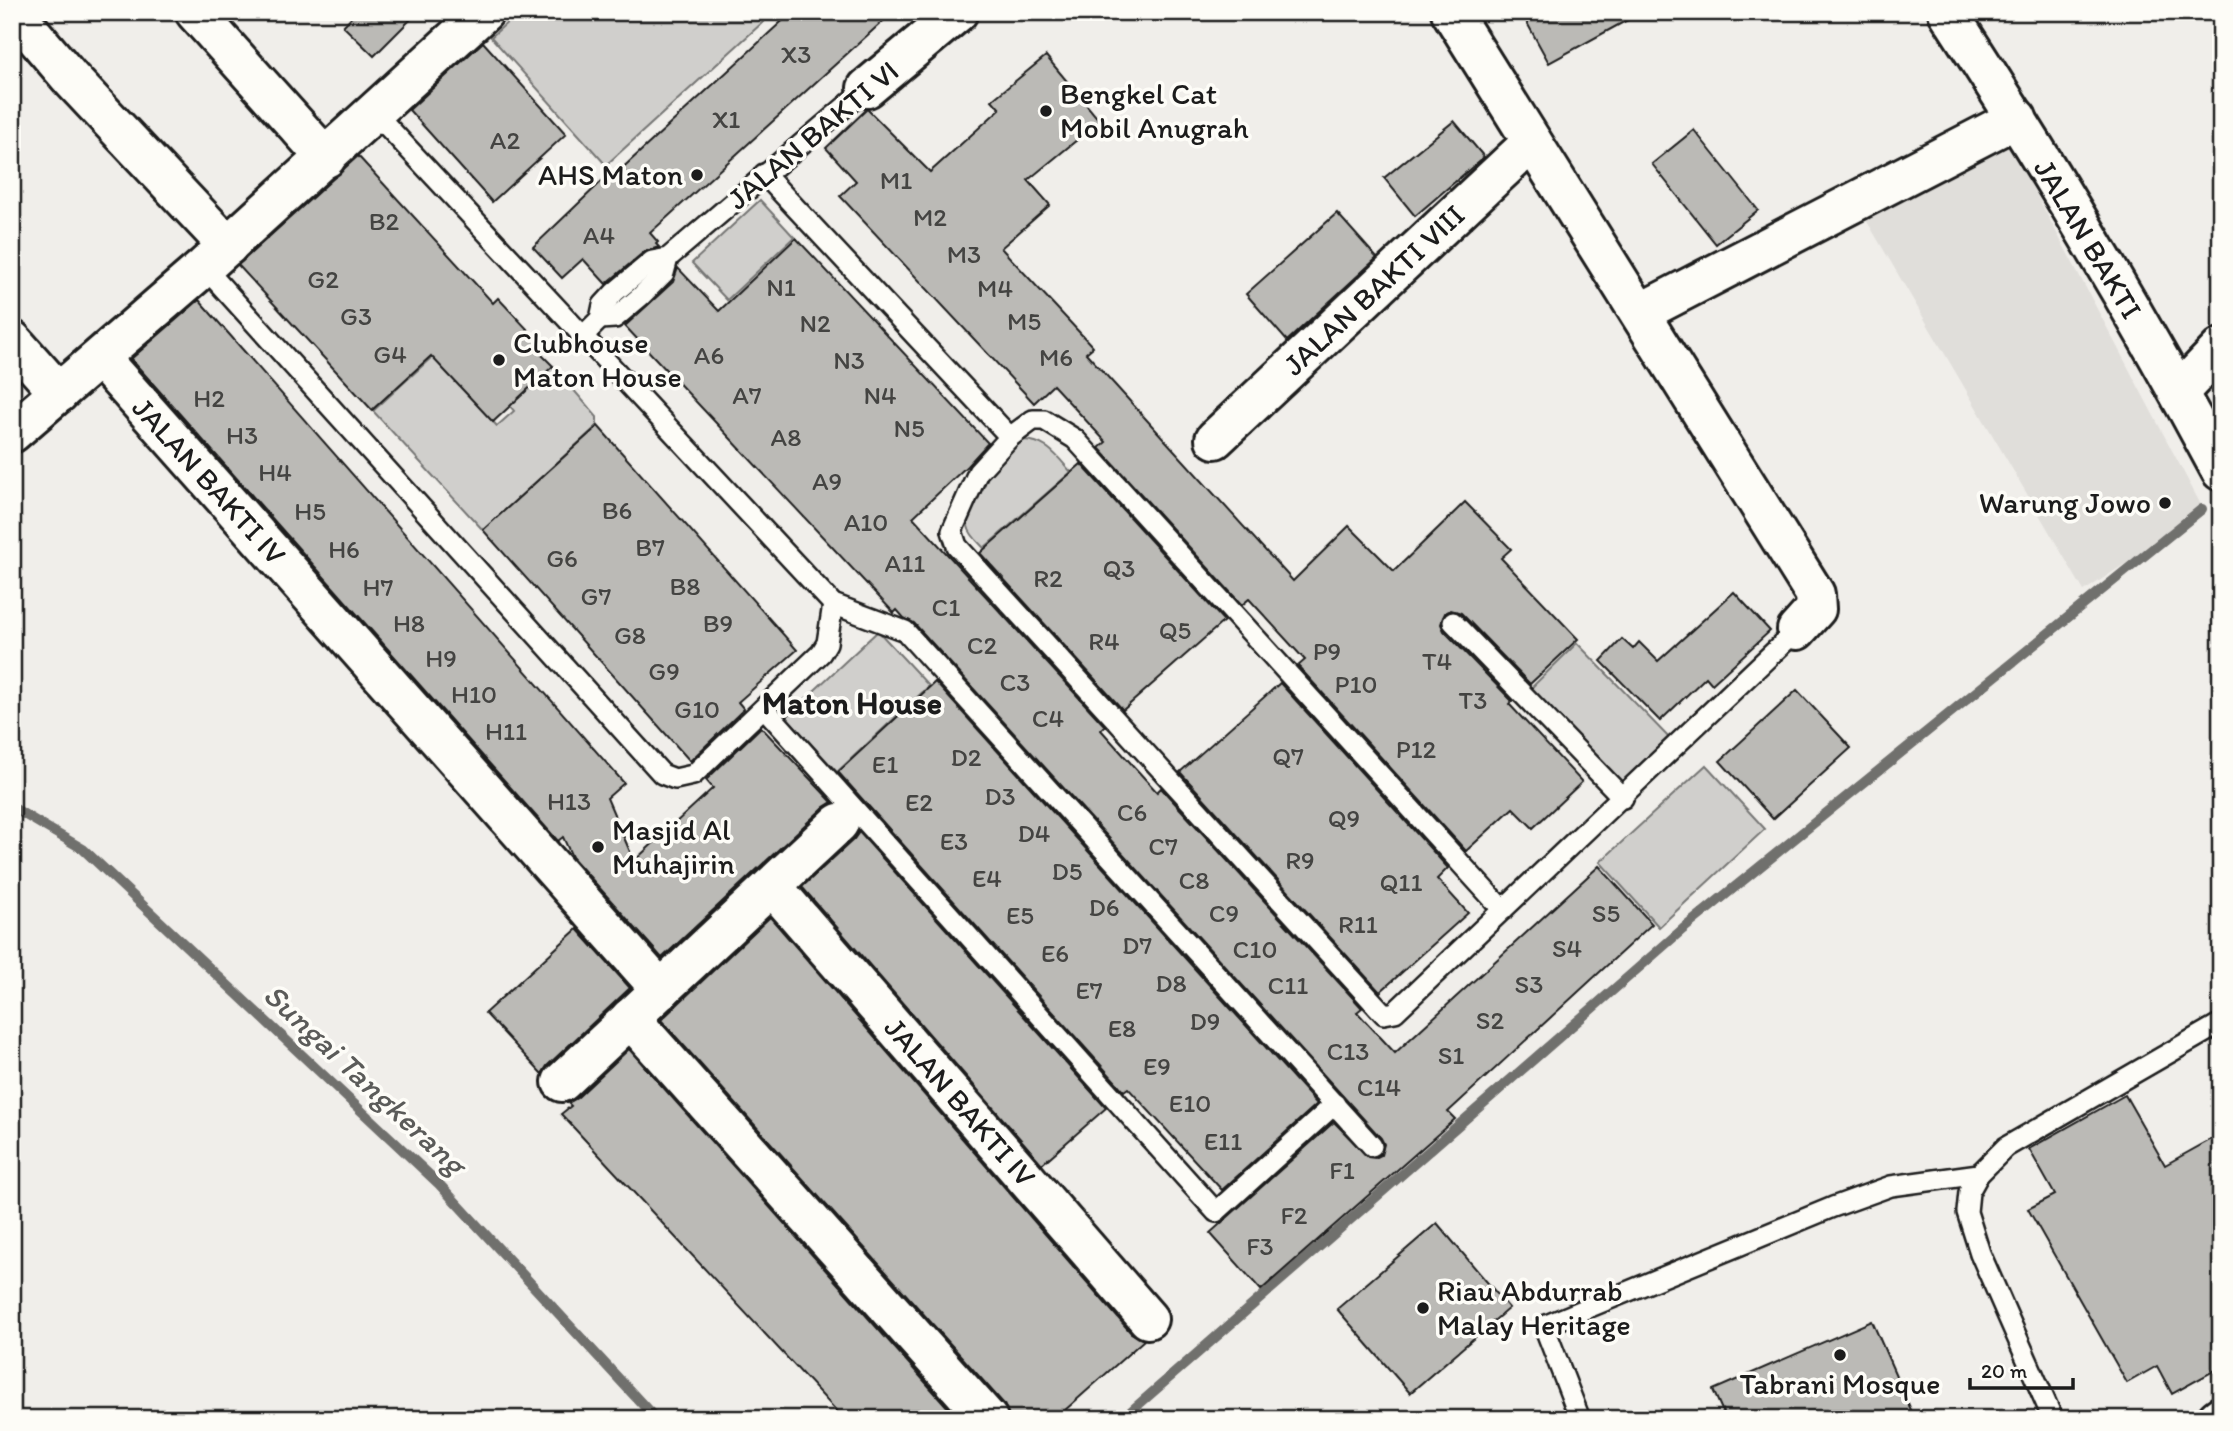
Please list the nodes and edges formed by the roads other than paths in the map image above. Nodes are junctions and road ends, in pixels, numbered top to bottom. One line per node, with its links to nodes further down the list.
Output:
1 (14, 12): 13 (street)
2 (195, 12): 11 (street)
3 (484, 12): 8 (street)
4 (958, 12): 7 (street, JALAN BAKTI VI)
5 (1451, 12): 10 (street)
6 (1948, 12): 9 (street, JALAN BAKTI)
7 (867, 89): 12 (lane, JALAN BAKTI VI)
8 (374, 112): 11 (street); 15 (lane)
9 (2017, 118): 14 (street); 19 (street, JALAN BAKTI)
10 (1532, 142): 14 (street); 23 (street, JALAN BAKTI VIII)
11 (326, 158): 13 (street)
12 (764, 174): 15 (lane, JALAN BAKTI VI); 22 (lane)
13 (216, 257): 18 (street); 28 (lane)
14 (1640, 313): 27 (street)
15 (583, 336): 25 (lane)
16 (12, 340): 20 (street)
17 (2221, 348): 19 (street)
18 (100, 358): 20 (street); 33 (street, JALAN BAKTI IV)
19 (2179, 392): 24 (street, JALAN BAKTI)
20 (59, 393): 21 (street)
21 (12, 433)
22 (1010, 437): 32 (lane); 32 (lane)
23 (1215, 439)
24 (2221, 471)
25 (833, 604): 28 (lane); 37 (lane)
26 (1453, 622): 29 (lane)
27 (1797, 630): 29 (lane)
28 (765, 709): 37 (lane)
29 (1623, 798): 32 (lane)
30 (839, 822): 31 (street)
31 (772, 886): 33 (street); 40 (street, JALAN BAKTI IV)
32 (1503, 910)
33 (661, 990): 34 (street)
34 (630, 1018): 36 (street); 41 (street)
35 (2221, 1023): 39 (lane)
36 (562, 1082)
37 (1335, 1104): 38 (lane)
38 (1372, 1146)
39 (1979, 1174): 42 (lane); 43 (lane)
40 (1148, 1318)
41 (988, 1419)
42 (1580, 1419)
43 (2053, 1419)

